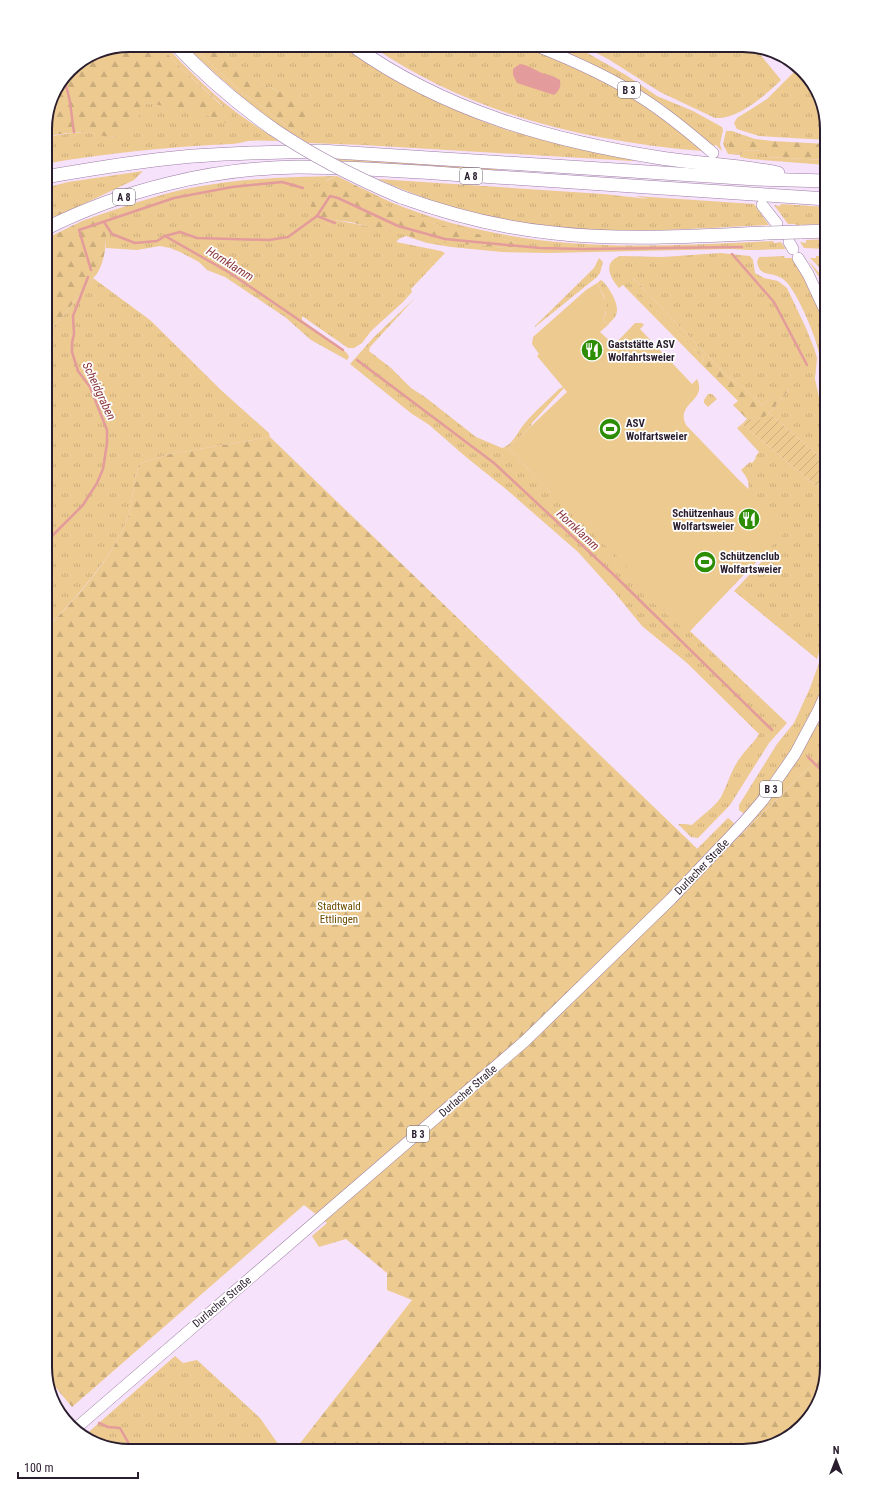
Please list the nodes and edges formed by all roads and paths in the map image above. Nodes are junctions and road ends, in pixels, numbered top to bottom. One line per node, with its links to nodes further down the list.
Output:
1 (183, 52): 11 (highway, bridge)
2 (363, 52): 6 (highway, A 8)
3 (550, 52): 4 (main road, B 3)
4 (713, 152)
5 (52, 177): 6 (highway, A 8)
6 (809, 180): 7 (highway, A 8)
7 (820, 181)
8 (820, 198): 10 (highway, A 8)
9 (762, 204): 11 (main road)
10 (52, 226)
11 (772, 229): 12 (highway, bridge)
12 (820, 231)
13 (793, 249): 14 (main road)
14 (820, 300)
15 (820, 707): 16 (main road, Durlacher Straße / B 3)
16 (79, 1426)

